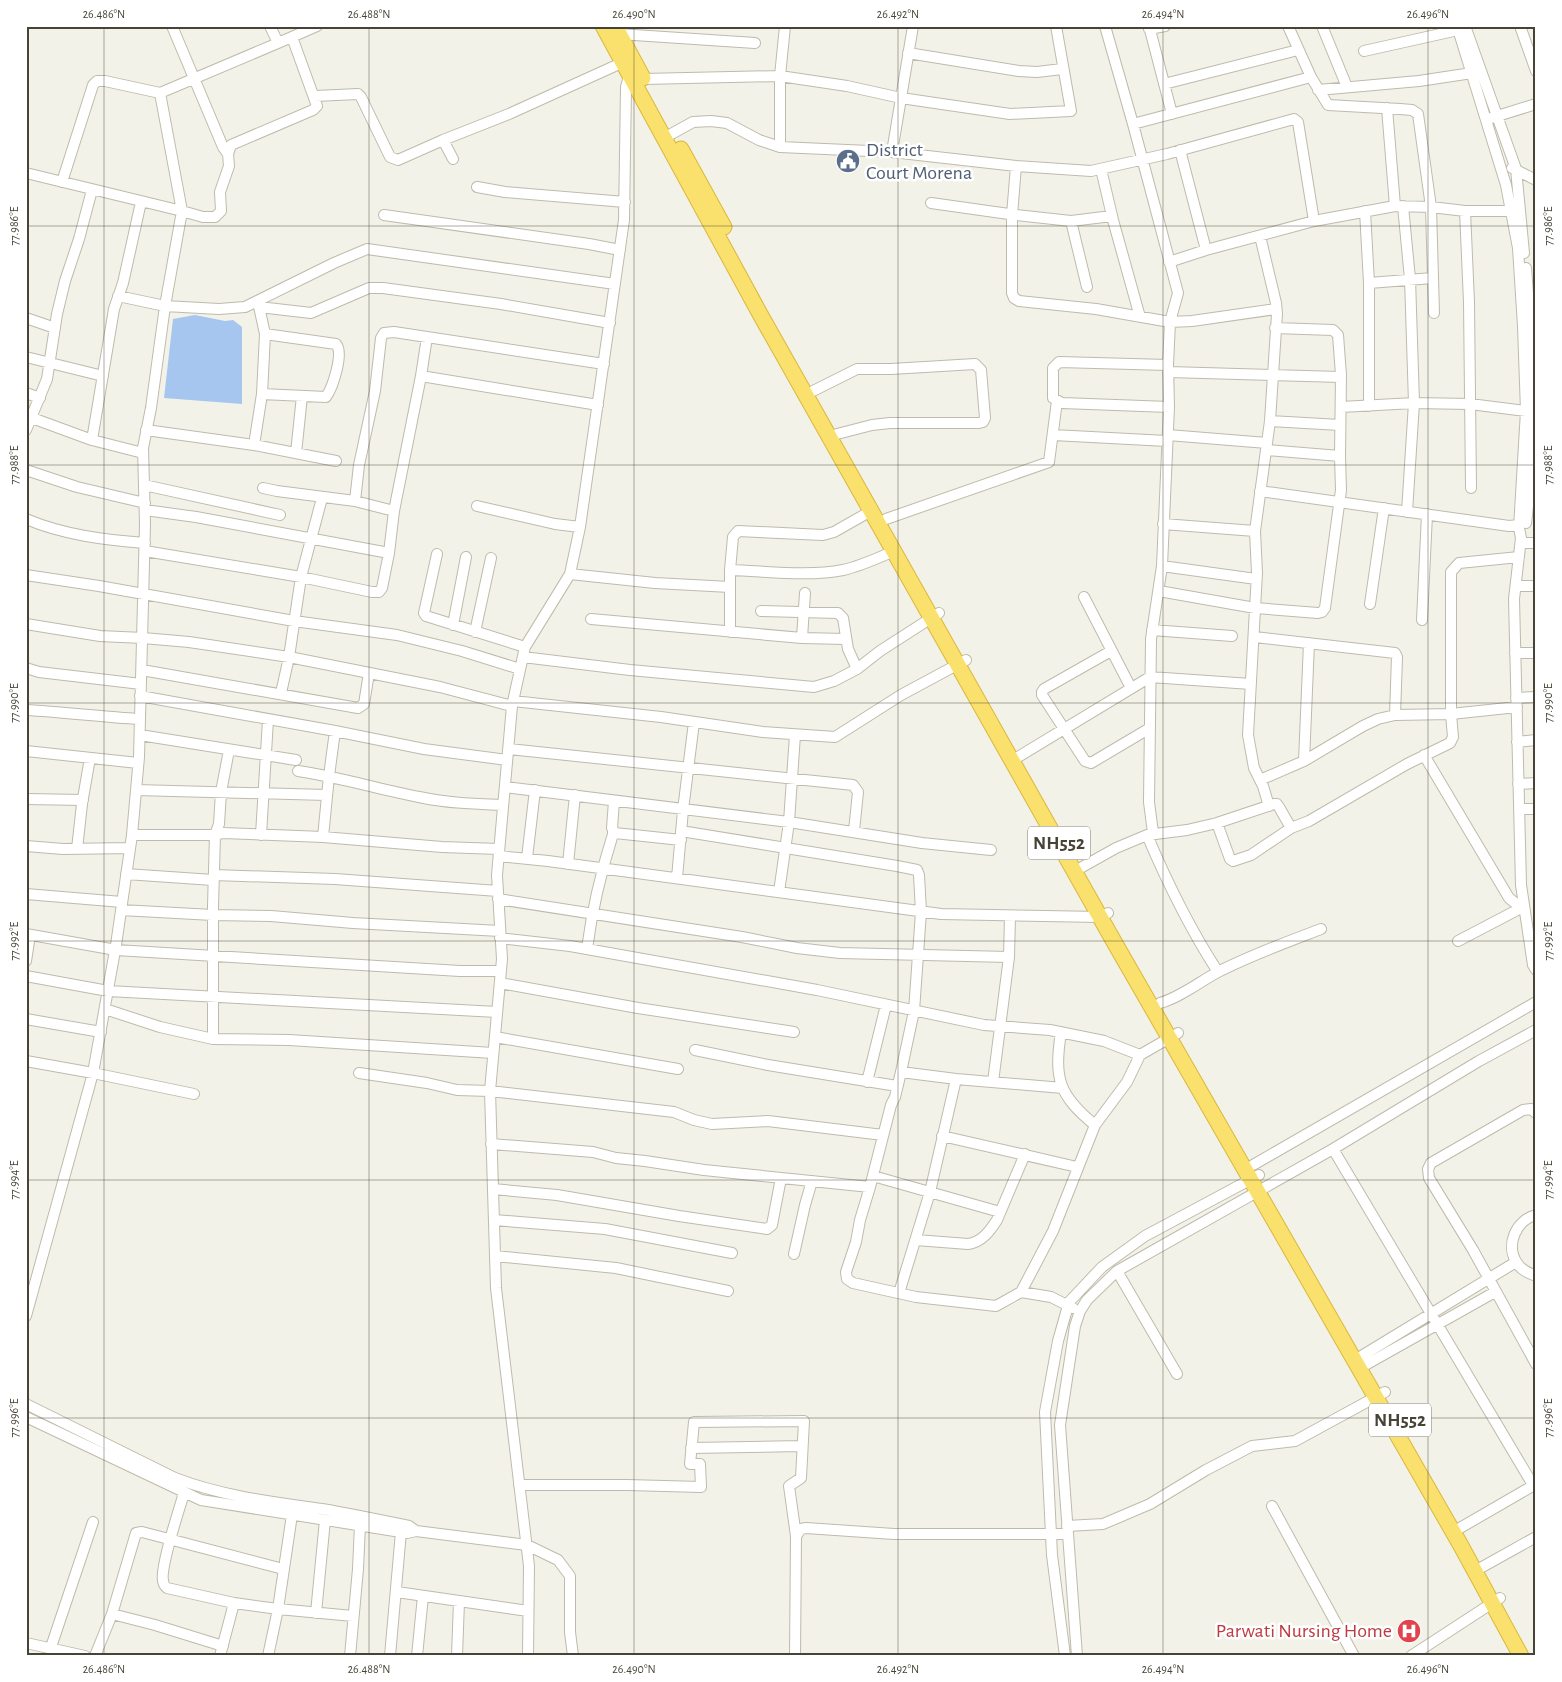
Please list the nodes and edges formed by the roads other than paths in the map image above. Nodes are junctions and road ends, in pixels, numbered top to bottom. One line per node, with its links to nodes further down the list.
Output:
1 (172, 26): 28 (street)
2 (270, 26): 18 (street)
3 (317, 26): 16 (street)
4 (603, 26): 22 (highway, NH552)
5 (784, 26): 26 (street)
6 (913, 26): 21 (street)
7 (1056, 26): 23 (street)
8 (1105, 26): 40 (street)
9 (1165, 26): 14 (street)
10 (1288, 26): 19 (street)
11 (1322, 26): 30 (street)
12 (1520, 26): 24 (street)
13 (1460, 27): 20 (street); 25 (street); 38 (street)
14 (1149, 28): 29 (street)
15 (617, 30): 17 (street); 22 (highway, NH552)
16 (292, 37): 18 (street); 33 (street)
17 (755, 42)
18 (278, 43): 28 (street)
19 (1298, 50): 27 (street); 29 (street)
20 (1364, 51)
21 (908, 53): 23 (street); 34 (street)
22 (633, 68): 26 (street); 41 (highway, NH552); 42 (street); 59 (street)
23 (1062, 68): 34 (street)
24 (1536, 71)
25 (1472, 73): 30 (street); 39 (street)
26 (780, 76): 34 (street); 43 (street)
27 (1311, 78): 31 (street); 37 (street)
28 (194, 79): 32 (street); 46 (street)
29 (1164, 84): 37 (street)
30 (1347, 87): 31 (street)
31 (1318, 90): 36 (street)
32 (160, 93): 55 (street); 63 (street)
33 (315, 96): 42 (street); 46 (street)
34 (901, 98): 45 (street)
35 (1536, 104): 38 (street)
36 (1387, 108): 61 (street); 62 (street)
37 (1172, 114): 40 (street)
38 (1498, 116): 39 (street); 52 (street)
39 (1486, 119): 49 (street)
40 (1133, 124): 48 (street)
41 (668, 136): 43 (street); 103 (highway, NH552); 143 (highway, NH552)
42 (443, 140): 47 (street)
43 (780, 147): 45 (street)
44 (1180, 150): 48 (street); 71 (street); 74 (street)
45 (892, 152): 50 (street)
46 (228, 154): 63 (street)
47 (453, 159)
48 (1142, 160): 51 (street); 75 (street)
49 (1500, 165): 52 (street); 66 (street)
50 (1016, 166): 51 (street); 68 (street)
51 (1101, 169): 69 (street)
52 (1516, 169): 54 (street); 66 (street)
53 (26, 173): 55 (street)
54 (1536, 180)
55 (62, 182): 57 (street)
56 (477, 187): 59 (street)
57 (92, 190): 58 (street); 91 (street)
58 (141, 202): 63 (street); 81 (street)
59 (625, 202): 73 (street)
60 (931, 203): 68 (street)
61 (1399, 206): 62 (street); 64 (street); 77 (street)
62 (1431, 206): 65 (street); 76 (street)
63 (182, 211): 83 (street)
64 (1365, 211): 71 (street); 78 (street)
65 (1465, 211): 66 (street); 110 (street)
66 (1516, 211): 90 (street)
67 (384, 215): 73 (street)
68 (1012, 215): 70 (street); 86 (street)
69 (1112, 216): 70 (street); 86 (street)
70 (1071, 221): 80 (street)
71 (1314, 221): 72 (street)
72 (1260, 236): 74 (street); 84 (street)
73 (620, 250): 79 (street)
74 (1206, 250): 75 (street)
75 (1169, 262): 88 (street)
76 (1433, 278): 77 (street); 85 (street)
77 (1410, 280): 78 (street); 109 (street)
78 (1369, 283): 112 (street)
79 (615, 284): 82 (street); 89 (street)
80 (1087, 287)
81 (118, 296): 83 (street); 99 (street)
82 (259, 304): 83 (street); 89 (street); 93 (street)
83 (165, 306): 120 (street)
84 (1276, 310): 88 (street); 92 (street)
85 (1434, 313)
86 (1140, 317): 88 (street)
87 (26, 318): 91 (street)
88 (1170, 322): 98 (street)
89 (610, 323): 97 (street)
90 (1530, 326): 116 (street)
91 (55, 328): 96 (street)
92 (1276, 328): 101 (street); 102 (street)
93 (264, 334): 105 (street); 106 (street)
94 (427, 338): 97 (street); 100 (street); 137 (street)
95 (26, 357): 96 (street)
96 (50, 364): 99 (street); 107 (street)
97 (604, 364): 111 (street)
98 (1168, 369): 101 (street); 108 (street); 113 (street)
99 (103, 376): 124 (street)
100 (421, 376): 111 (street); 142 (street)
101 (1273, 376): 102 (street); 117 (street)
102 (1341, 377): 114 (street)
103 (813, 391): 121 (highway, NH552); 121 (street)
104 (26, 393): 107 (street)
105 (262, 394): 106 (street); 125 (street)
106 (302, 396): 128 (street)
107 (40, 398): 115 (street)
108 (1057, 401): 113 (street); 122 (street)
109 (1414, 403): 110 (street); 112 (street); 144 (street)
110 (1470, 404): 116 (street); 134 (street)
111 (598, 405): 151 (street)
112 (1369, 406): 114 (street)
113 (1169, 407): 123 (street)
114 (1341, 407): 118 (street)
115 (32, 418): 119 (street); 124 (street)
116 (1530, 419): 149 (street)
117 (1270, 421): 118 (street); 126 (street)
118 (1340, 425): 129 (street)
119 (26, 430)
120 (146, 430): 125 (street); 127 (street)
121 (837, 434): 148 (highway, NH552)
122 (1053, 435): 123 (street); 148 (street)
123 (1167, 438): 126 (street); 150 (street)
124 (92, 440): 127 (street)
125 (254, 445): 128 (street)
126 (1267, 447): 129 (street); 135 (street)
127 (143, 453): 132 (street)
128 (296, 453): 130 (street)
129 (1340, 456): 138 (street)
130 (336, 461)
131 (26, 470): 139 (street)
132 (144, 485): 139 (street); 146 (street)
133 (263, 488): 136 (street)
134 (1471, 488)
135 (1260, 492): 138 (street); 152 (street)
136 (322, 498): 137 (street); 153 (street)
137 (355, 501): 142 (street)
138 (1340, 502): 141 (street); 177 (street)
139 (145, 506): 153 (street); 156 (street)
140 (477, 506): 151 (street)
141 (1384, 508): 144 (street); 176 (street)
142 (394, 511): 158 (street)
143 (871, 511): 157 (highway, NH552); 164 (street)
144 (1406, 512): 145 (street)
145 (1427, 514): 149 (street); 182 (street)
146 (280, 515)
147 (26, 519): 156 (street)
148 (886, 519): 180 (highway, NH552)
149 (1527, 520): 154 (street)
150 (1163, 524): 152 (street); 163 (street)
151 (580, 527): 165 (street)
152 (1255, 531): 168 (street)
153 (310, 538): 158 (street); 167 (street)
154 (1521, 541): 155 (street); 162 (street)
155 (1536, 543)
156 (145, 547): 167 (street); 174 (street)
157 (894, 551): 164 (street); 180 (highway, NH552)
158 (390, 553): 167 (street)
159 (437, 554): 185 (street)
160 (466, 557): 185 (street)
161 (491, 558): 187 (street)
162 (1519, 558): 169 (street); 216 (street)
163 (1162, 566): 168 (street); 172 (street)
164 (730, 570): 171 (street)
165 (570, 574): 171 (street); 196 (street)
166 (26, 575): 174 (street)
167 (301, 577): 183 (street)
168 (1256, 579): 177 (street)
169 (1516, 586): 170 (street); 198 (street)
170 (1536, 586)
171 (730, 587): 188 (street)
172 (1158, 591): 177 (street); 186 (street)
173 (805, 593): 179 (street)
174 (143, 595): 183 (street); 191 (street)
175 (1084, 597): 195 (street)
176 (1370, 604)
177 (1255, 608): 190 (street)
178 (760, 612): 179 (street)
179 (804, 612): 192 (street); 193 (street)
180 (936, 615): 200 (highway, NH552); 202 (street)
181 (591, 619): 188 (street)
182 (1422, 620)
183 (294, 621): 199 (street); 204 (street)
184 (26, 624): 191 (street)
185 (453, 625): 187 (street)
186 (1152, 630): 189 (street); 206 (street)
187 (475, 632): 196 (street)
188 (730, 632): 192 (street)
189 (1232, 636)
190 (1254, 637): 194 (street); 208 (street)
191 (143, 638): 199 (street); 203 (street)
192 (802, 638): 193 (street)
193 (846, 639): 202 (street)
194 (1309, 643): 217 (street); 237 (street)
195 (1111, 651): 209 (street); 222 (street)
196 (524, 652): 202 (street); 204 (street)
197 (1536, 652): 198 (street)
198 (1515, 653): 213 (street)
199 (289, 657): 205 (street); 210 (street)
200 (963, 662): 224 (street); 234 (highway, NH552)
201 (26, 668): 207 (street)
202 (857, 669)
203 (142, 670): 207 (street); 210 (street)
204 (520, 670): 214 (street)
205 (370, 673): 210 (street); 214 (street)
206 (1150, 676): 208 (street); 209 (street); 221 (street)
207 (141, 684): 211 (street)
208 (1251, 684): 243 (street)
209 (1131, 688): 222 (street)
210 (281, 693)
211 (140, 696): 218 (street); 219 (street)
212 (1536, 696): 213 (street)
213 (1517, 702): 216 (street); 227 (street)
214 (512, 703): 220 (street); 228 (street)
215 (26, 710): 218 (street)
216 (1451, 714): 217 (street); 232 (street)
217 (1394, 715): 237 (street)
218 (140, 719): 225 (street)
219 (268, 720): 223 (street); 231 (street)
220 (694, 722): 224 (street); 239 (street)
221 (1150, 728): 222 (street); 266 (street)
222 (1064, 729): 234 (street)
223 (335, 731): 236 (street); 241 (street)
224 (795, 734): 242 (street)
225 (140, 735): 229 (street); 238 (street)
226 (1536, 740): 227 (street)
227 (1517, 742): 245 (street)
228 (508, 749): 236 (street); 239 (street)
229 (229, 750): 231 (street); 249 (street)
230 (26, 751): 233 (street)
231 (264, 755): 235 (street); 250 (street)
232 (1424, 755): 263 (street); 289 (street)
233 (90, 758): 238 (street); 254 (street)
234 (1016, 758): 281 (highway, NH552)
235 (296, 760)
236 (507, 760): 246 (street)
237 (1304, 762): 243 (street)
238 (138, 763): 247 (street)
239 (688, 768): 242 (street); 260 (street)
240 (298, 771): 241 (street)
241 (328, 776): 251 (street); 256 (street)
242 (792, 780): 261 (street); 265 (street)
243 (1260, 780): 257 (street)
244 (1536, 783): 245 (street)
245 (1518, 784): 258 (street)
246 (505, 787): 248 (street); 256 (street)
247 (136, 790): 249 (street); 267 (street)
248 (535, 790): 252 (street); 278 (street)
249 (221, 792): 250 (street); 268 (street)
250 (263, 793): 251 (street); 269 (street)
251 (327, 795): 271 (street)
252 (575, 795): 255 (street); 279 (street)
253 (26, 799): 254 (street)
254 (83, 800): 275 (street)
255 (614, 801): 260 (street); 264 (street)
256 (503, 805): 277 (street)
257 (1269, 806): 262 (street); 263 (street)
258 (1519, 809): 259 (street); 289 (street)
259 (1536, 809)
260 (683, 810): 261 (street); 270 (street)
261 (789, 822): 265 (street); 273 (street)
262 (1217, 823): 263 (street); 266 (street)
263 (1291, 828)
264 (613, 831): 270 (street); 280 (street)
265 (854, 831): 276 (street)
266 (1150, 834): 281 (street); 307 (street)
267 (132, 835): 268 (street); 274 (street)
268 (215, 835): 269 (street); 283 (street)
269 (261, 835): 271 (street)
270 (681, 836): 273 (street); 284 (street)
271 (324, 837): 277 (street)
272 (26, 846): 275 (street)
273 (786, 847): 285 (street); 290 (street)
274 (130, 848): 275 (street); 282 (street)
275 (77, 849)
276 (991, 850)
277 (499, 853): 278 (street); 287 (street)
278 (526, 858): 279 (street)
279 (568, 864): 280 (street)
280 (602, 868): 284 (street); 291 (street)
281 (1078, 869): 293 (highway, NH552)
282 (126, 874): 283 (street); 288 (street)
283 (214, 878): 287 (street); 292 (street)
284 (677, 878): 285 (street)
285 (779, 892): 290 (street)
286 (26, 894): 288 (street)
287 (498, 895): 291 (street); 297 (street)
288 (122, 906): 292 (street); 300 (street)
289 (1523, 909): 298 (street); 305 (street)
290 (921, 912): 294 (street); 301 (street)
291 (592, 914): 299 (street); 301 (street)
292 (213, 915): 297 (street); 302 (street)
293 (1104, 915): 294 (street); 313 (highway, NH552); 324 (highway, NH552)
294 (1010, 916): 303 (street)
295 (1321, 929): 307 (street)
296 (28, 934): 300 (street); 304 (street)
297 (500, 934): 299 (street); 306 (street)
298 (1458, 941)
299 (587, 949): 314 (street)
300 (116, 950): 302 (street); 310 (street)
301 (917, 954): 303 (street); 316 (street)
302 (214, 955): 306 (street); 311 (street)
303 (1009, 957): 319 (street)
304 (26, 961)
305 (1536, 970)
306 (500, 972): 309 (street)
307 (1218, 972): 313 (street)
308 (26, 976): 310 (street)
309 (500, 983): 317 (street); 322 (street)
310 (108, 991): 311 (street); 315 (street)
311 (214, 997): 317 (street); 326 (street)
312 (1536, 1002): 352 (street)
313 (1160, 1003): 324 (highway, NH552)
314 (886, 1005): 316 (street); 336 (street)
315 (105, 1010): 321 (street); 326 (street)
316 (914, 1011): 319 (street); 333 (street)
317 (497, 1012): 325 (street)
318 (26, 1019): 321 (street)
319 (1000, 1026): 323 (street); 337 (street)
320 (1536, 1030): 347 (street)
321 (101, 1032): 332 (street)
322 (794, 1032)
323 (1061, 1032): 329 (street); 339 (street)
324 (1174, 1036): 329 (street); 352 (highway, NH552)
325 (495, 1037): 328 (street); 331 (street)
326 (214, 1039): 328 (street)
327 (695, 1050): 336 (street)
328 (493, 1053): 340 (street)
329 (1140, 1055): 343 (street)
330 (26, 1061): 332 (street)
331 (678, 1069)
332 (93, 1072): 341 (street); 375 (street)
333 (901, 1072): 335 (street); 338 (street)
334 (359, 1073): 340 (street)
335 (956, 1079): 337 (street); 345 (street)
336 (867, 1082): 338 (street)
337 (993, 1082): 339 (street)
338 (897, 1086): 344 (street)
339 (1063, 1088): 343 (street)
340 (490, 1091): 344 (street); 346 (street)
341 (194, 1094)
342 (1536, 1113): 367 (street)
343 (1095, 1125): 349 (street)
344 (883, 1135): 350 (street)
345 (942, 1136): 348 (street); 356 (street)
346 (491, 1144): 351 (street); 355 (street)
347 (1333, 1149): 352 (street); 374 (street)
348 (1025, 1154): 349 (street); 357 (street)
349 (1077, 1167): 369 (street)
350 (873, 1176): 354 (street); 356 (street)
351 (782, 1178): 353 (street); 355 (street)
352 (1257, 1179): 365 (street); 372 (street); 377 (highway, NH552)
353 (812, 1181): 354 (street); 362 (street)
354 (870, 1187): 371 (street)
355 (493, 1189): 359 (street)
356 (930, 1192): 357 (street); 360 (street)
357 (1000, 1212): 360 (street)
358 (1536, 1215): 364 (street)
359 (494, 1220): 361 (street); 363 (street)
360 (916, 1240): 371 (street)
361 (732, 1253)
362 (794, 1254)
363 (495, 1256): 368 (street); 386 (street)
364 (1516, 1262): 366 (street); 367 (street)
365 (1118, 1271): 373 (street); 379 (street)
366 (1536, 1276)
367 (1488, 1279): 370 (street); 374 (street)
368 (728, 1291)
369 (1021, 1292): 371 (street); 372 (street)
370 (1495, 1292): 376 (street); 378 (street)
371 (899, 1293)
372 (1068, 1305): 373 (street); 397 (street)
373 (1080, 1311): 393 (street)
374 (1432, 1314): 376 (street); 377 (street)
375 (26, 1316)
376 (1437, 1324): 377 (street); 385 (street)
377 (1361, 1362): 380 (highway, NH552)
378 (1536, 1364)
379 (1177, 1374)
380 (1380, 1394): 393 (street); 394 (highway, NH552)
381 (26, 1404): 389 (street)
382 (26, 1416): 387 (street)
383 (802, 1446): 384 (street); 384 (street); 398 (street)
384 (691, 1448): 386 (street)
385 (1535, 1484): 394 (street)
386 (519, 1485): 401 (street)
387 (184, 1493): 389 (street); 400 (street)
388 (1272, 1506): 429 (street)
389 (293, 1510): 390 (street); 395 (street); 402 (street)
390 (325, 1520): 392 (street); 411 (street)
391 (93, 1522): 416 (street)
392 (360, 1525): 396 (street); 413 (street)
393 (1067, 1530): 397 (street); 428 (street)
394 (1457, 1530): 403 (highway, NH552)
395 (416, 1531): 396 (street); 401 (street)
396 (401, 1532): 404 (street)
397 (1052, 1535): 398 (street); 427 (street)
398 (796, 1536): 426 (street)
399 (1536, 1537): 403 (street)
400 (171, 1540): 402 (street); 408 (street); 412 (street)
401 (527, 1545): 410 (street); 425 (street)
402 (283, 1569): 409 (street)
403 (1479, 1569): 406 (highway, NH552)
404 (397, 1592): 405 (street); 421 (street)
405 (423, 1596): 407 (street); 422 (street)
406 (1496, 1600): 430 (street); 431 (highway, NH552); 432 (highway, NH552)
407 (459, 1601): 410 (street); 423 (street)
408 (234, 1603): 409 (street); 415 (street)
409 (278, 1609): 411 (street); 419 (street)
410 (528, 1611): 424 (street)
411 (316, 1613): 413 (street)
412 (112, 1614): 415 (street); 418 (street)
413 (353, 1616): 420 (street)
414 (26, 1643): 416 (street)
415 (221, 1651)
416 (50, 1652): 417 (street)
417 (85, 1656)
418 (95, 1656)
419 (268, 1656)
420 (350, 1656)
421 (390, 1656)
422 (417, 1656)
423 (457, 1656)
424 (528, 1656)
425 (573, 1656)
426 (795, 1656)
427 (1065, 1656)
428 (1077, 1656)
429 (1354, 1656)
430 (1412, 1656)
431 (1521, 1656)
432 (1531, 1656)

